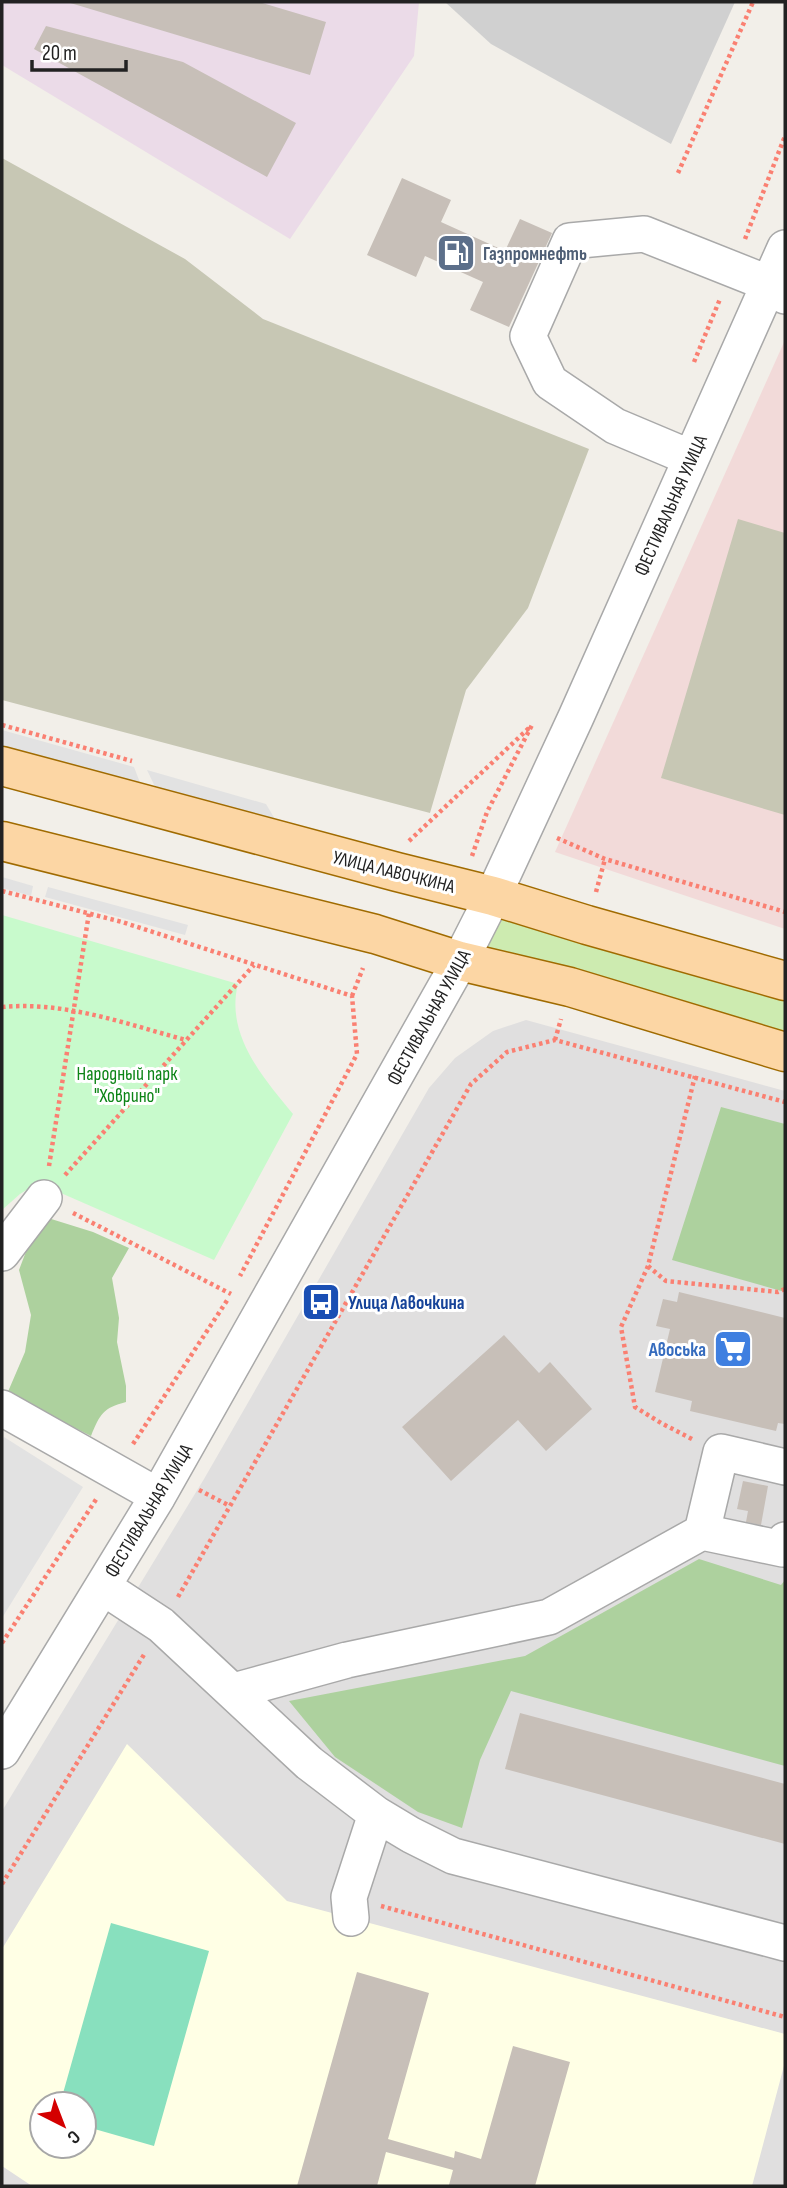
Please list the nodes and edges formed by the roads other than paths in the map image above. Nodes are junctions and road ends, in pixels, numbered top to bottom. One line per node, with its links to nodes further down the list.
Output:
1 (785, 248): 2 (street, ФЕСТИВАЛЬНАЯ УЛИЦА)
2 (777, 290): 3 (street, ФЕСТИВАЛЬНАЯ УЛИЦА); 3 (street)
3 (691, 458): 6 (street, ФЕСТИВАЛЬНАЯ УЛИЦА)
4 (2, 766): 6 (main road, УЛИЦА ЛАВОЧКИНА)
5 (2, 841): 7 (main road)
6 (493, 896): 7 (street, ФЕСТИВАЛЬНАЯ УЛИЦА); 8 (main road, УЛИЦА ЛАВОЧКИНА)
7 (460, 961): 9 (main road); 14 (street, ФЕСТИВАЛЬНАЯ УЛИЦА)
8 (785, 981)
9 (785, 1052)
10 (44, 1198): 11 (street)
11 (2, 1253)
12 (2, 1408): 14 (street)
13 (785, 1467): 15 (street)
14 (158, 1496): 17 (street, ФЕСТИВАЛЬНАЯ УЛИЦА)
15 (702, 1532): 16 (street); 18 (street)
16 (784, 1546)
17 (103, 1587): 18 (street); 19 (street, ФЕСТИВАЛЬНАЯ УЛИЦА)
18 (234, 1691): 20 (street)
19 (2, 1751)
20 (376, 1814): 21 (street); 22 (street)
21 (350, 1907)
22 (785, 1943)

